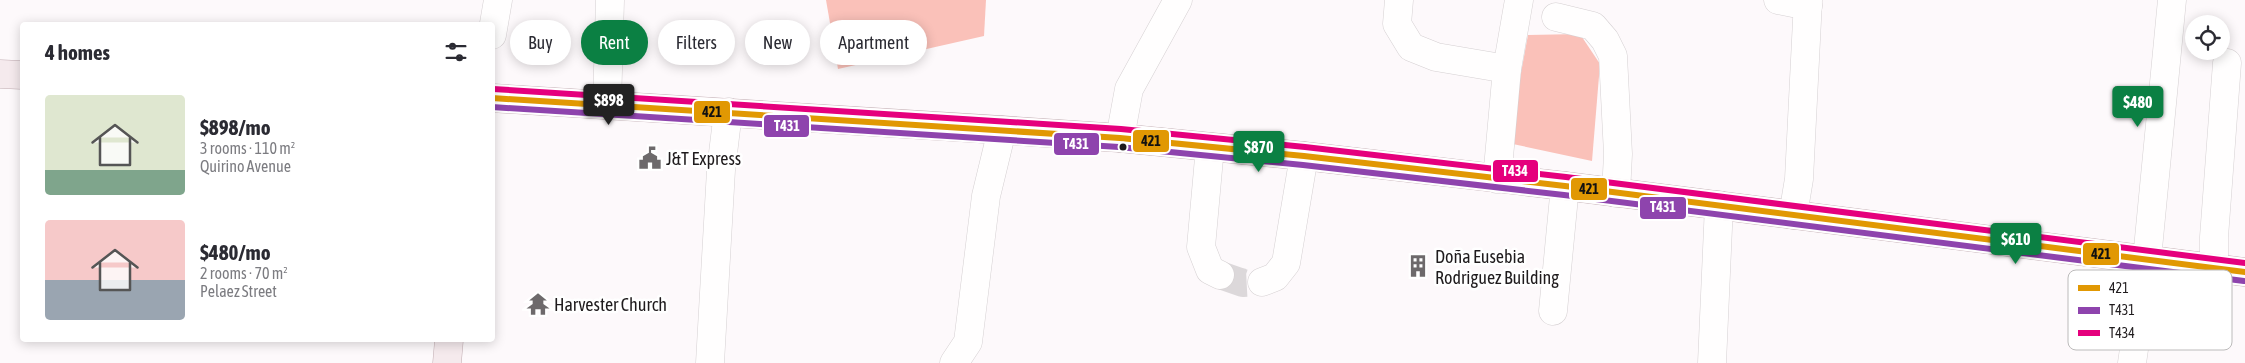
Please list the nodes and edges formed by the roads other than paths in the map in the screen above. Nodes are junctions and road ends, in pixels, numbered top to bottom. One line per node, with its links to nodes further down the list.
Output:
1 (498, 0): 10 (street)
2 (610, 0): 16 (street)
3 (1178, 0): 19 (street)
4 (1399, 0): 12 (street)
5 (1519, 0): 12 (street)
6 (1778, 0): 8 (street)
7 (2172, 0): 27 (street)
8 (1808, 3): 26 (street)
9 (1556, 17): 24 (street)
10 (494, 22)
11 (2227, 62): 28 (street)
12 (1507, 69): 22 (street)
13 (0, 74): 14 (main road)
14 (20, 75)
15 (495, 98): 16 (main road)
16 (607, 105): 17 (main road)
17 (728, 112): 18 (main road); 39 (street)
18 (1002, 130): 19 (main road); 40 (street)
19 (1120, 138): 20 (main road)
20 (1210, 147): 21 (main road); 33 (street)
21 (1304, 156): 22 (main road); 34 (street)
22 (1497, 180): 23 (main road)
23 (1565, 186): 24 (main road); 35 (street)
24 (1616, 193): 25 (main road)
25 (1719, 205): 26 (main road); 41 (street)
26 (1793, 215): 27 (main road)
27 (2147, 259): 28 (main road); 29 (street)
28 (2214, 268): 30 (main road)
29 (2145, 270)
30 (2230, 270)
31 (2232, 270): 32 (main road)
32 (2245, 272)
33 (1220, 275)
34 (1262, 282)
35 (1553, 311)
36 (449, 342): 38 (main road)
37 (2134, 350): 42 (street)
38 (447, 363)
39 (710, 363)
40 (954, 363)
41 (1712, 363)
42 (2132, 363)

